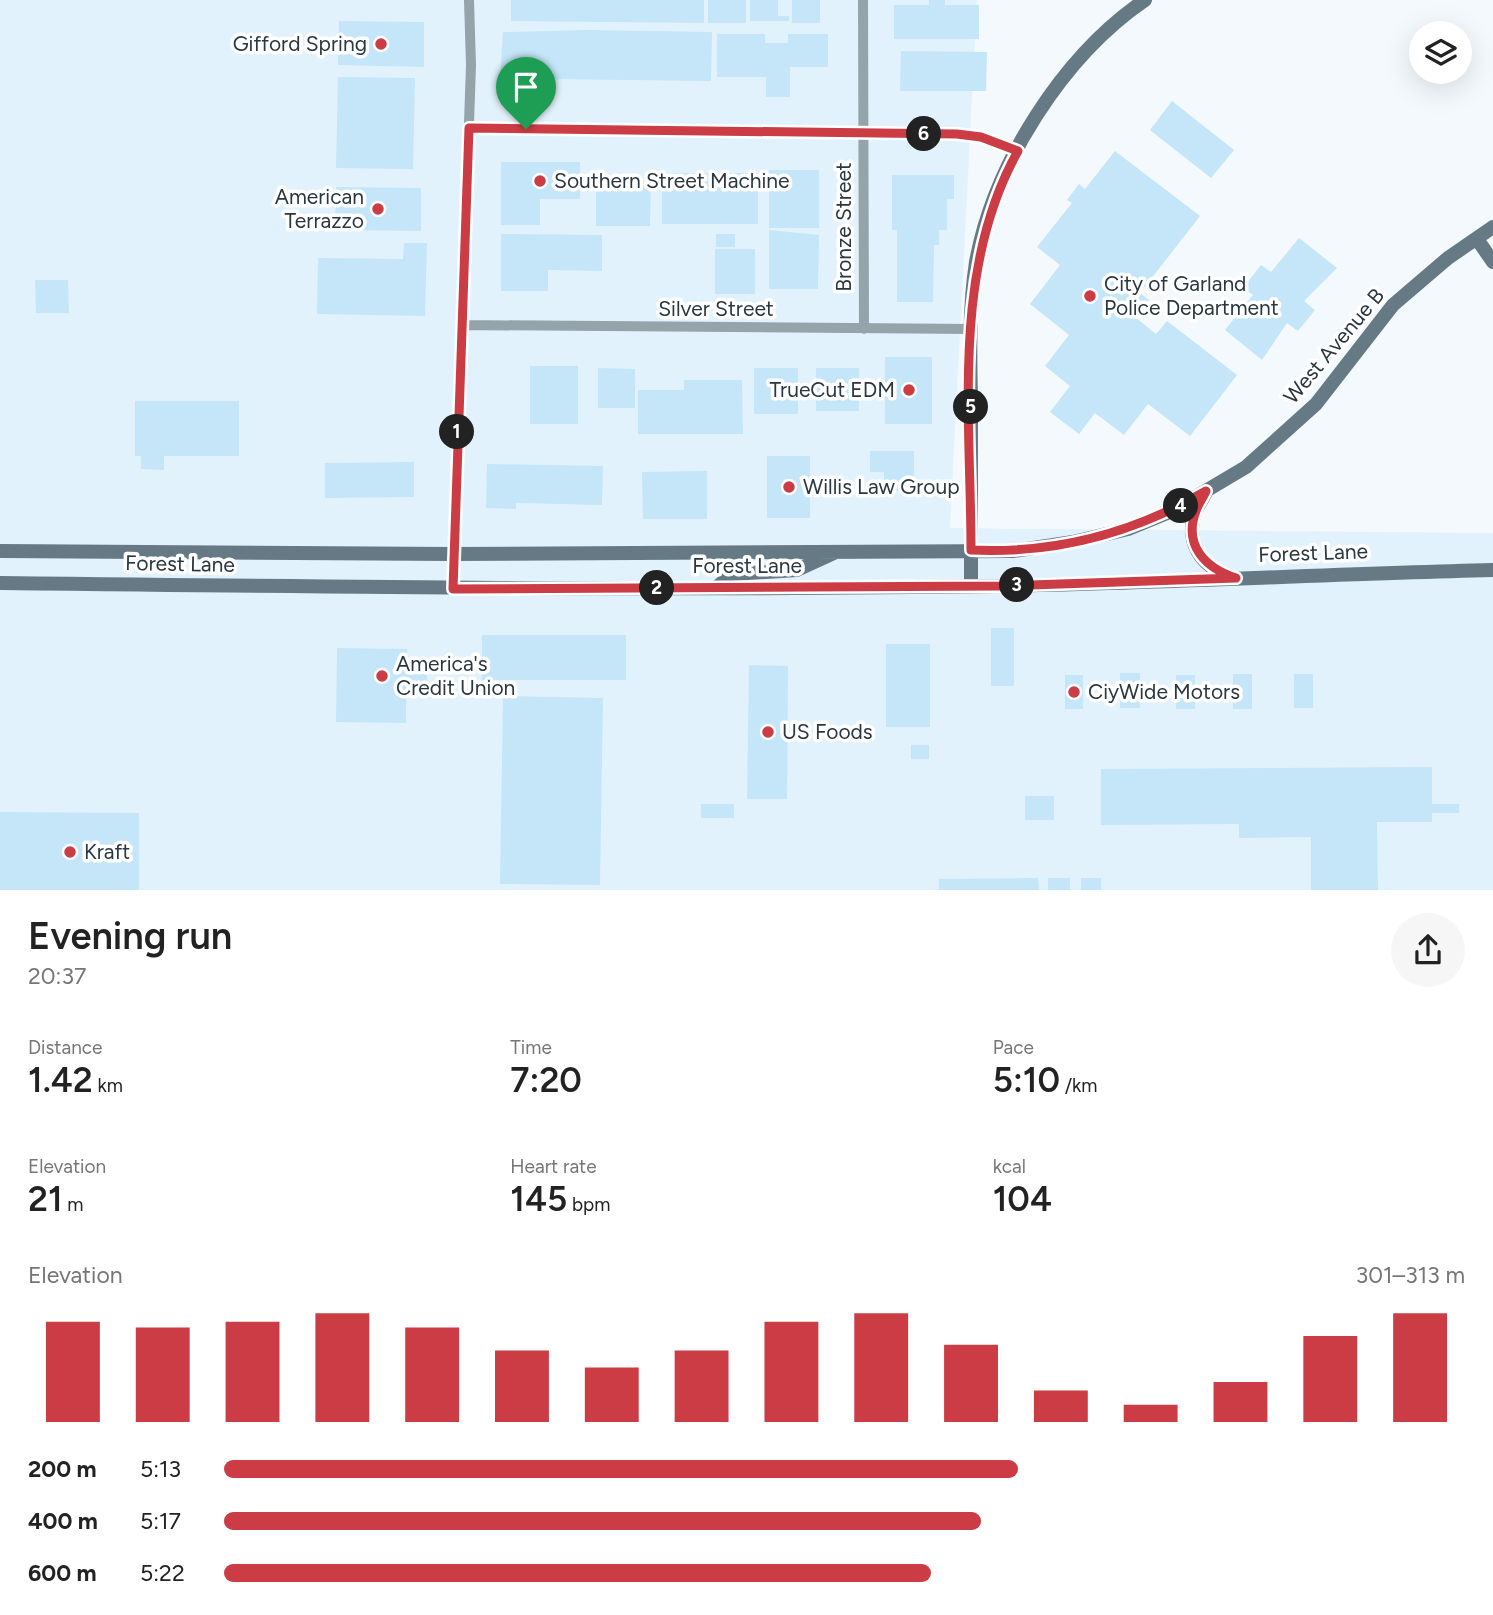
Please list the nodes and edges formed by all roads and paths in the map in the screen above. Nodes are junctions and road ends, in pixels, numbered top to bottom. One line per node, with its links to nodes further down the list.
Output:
1 (469, 0): 4 (street)
2 (863, 0): 5 (street, Bronze Street)
3 (1145, 0): 6 (main road)
4 (469, 128): 5 (street); 10 (street)
5 (864, 133): 6 (street); 11 (street, Bronze Street)
6 (1018, 151): 12 (main road)
7 (1493, 227): 8 (main road, West Avenue B)
8 (1477, 239): 9 (main road); 13 (main road, West Avenue B)
9 (1493, 262)
10 (462, 325): 11 (street, Silver Street); 17 (street)
11 (864, 329): 12 (street, Silver Street)
12 (971, 329): 14 (main road)
13 (1206, 491): 14 (main road, Forest Lane); 19 (main road)
14 (971, 550): 16 (main road, Forest Lane); 21 (main road)
15 (0, 551): 17 (main road, Forest Lane)
16 (839, 551): 17 (main road, Forest Lane); 22 (main road)
17 (452, 554): 23 (street)
18 (1493, 570): 19 (main road, Forest Lane)
19 (1236, 578): 21 (main road, Forest Lane)
20 (0, 583): 23 (main road, Forest Lane)
21 (971, 586): 22 (main road, Forest Lane)
22 (717, 587): 23 (main road, Forest Lane)
23 (453, 589)

